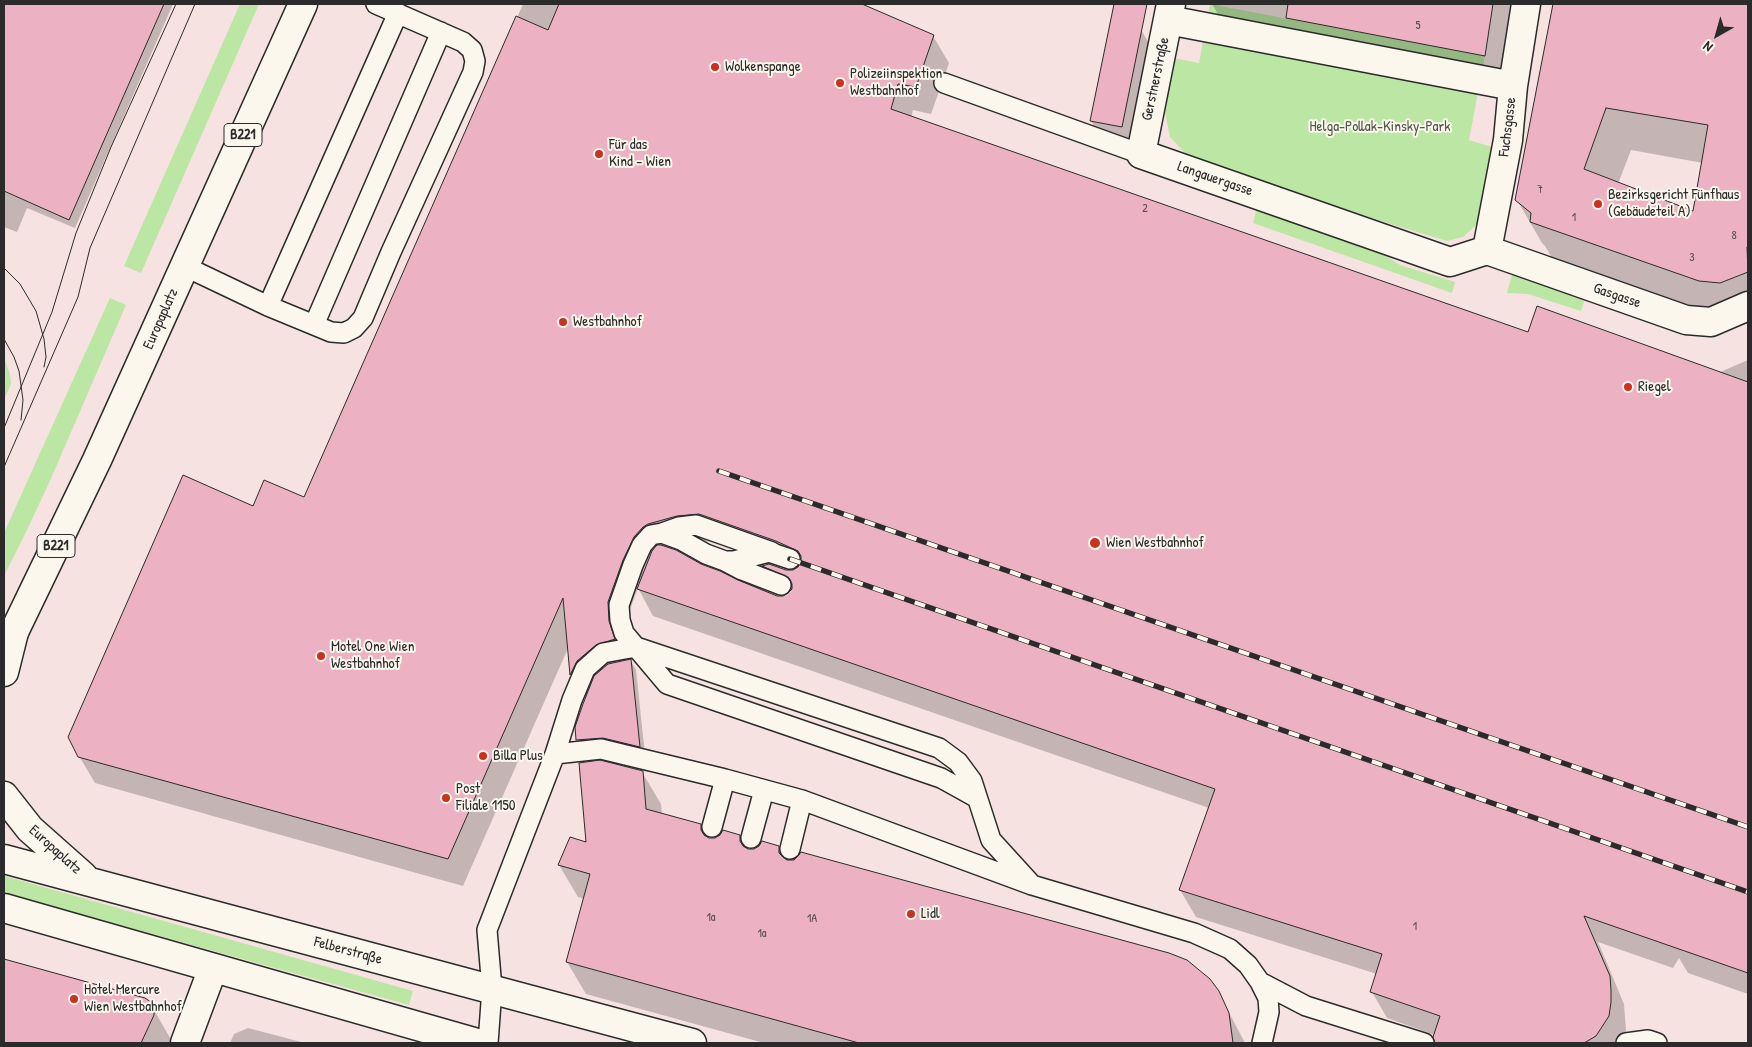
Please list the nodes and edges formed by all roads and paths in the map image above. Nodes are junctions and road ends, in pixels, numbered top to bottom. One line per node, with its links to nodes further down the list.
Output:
1 (302, 4): 11 (main road, Europaplatz / B221)
2 (376, 4): 5 (lane)
3 (1526, 4): 8 (main road, Fuchsgasse)
4 (1170, 12): 8 (main road); 9 (main road, Gerstnerstraße)
5 (398, 13): 6 (lane); 12 (lane)
6 (440, 32): 14 (lane); 14 (lane)
7 (944, 83): 9 (lane, Langauergasse)
8 (1513, 86): 10 (main road, Fuchsgasse)
9 (1141, 154): 10 (main road, Langauergasse)
10 (1486, 250): 13 (main road, Gasgasse)
11 (184, 266): 12 (lane); 18 (main road, Europaplatz / B221)
12 (268, 306): 14 (lane)
13 (1748, 306)
14 (314, 325)
15 (662, 533): 16 (lane); 16 (lane); 19 (lane)
16 (725, 561): 17 (lane)
17 (782, 584)
18 (9, 639): 20 (main road, Europaplatz)
19 (636, 647): 21 (lane); 25 (lane); 25 (lane)
20 (4, 672)
21 (555, 754): 22 (lane); 36 (lane)
22 (725, 779): 23 (lane); 27 (lane)
23 (764, 790): 26 (lane); 28 (lane)
24 (4, 796): 31 (main road, Europaplatz)
25 (977, 798): 32 (lane)
26 (802, 800): 29 (lane); 32 (lane)
27 (712, 827)
28 (751, 838)
29 (790, 849)
30 (4, 859): 31 (main road, Felberstraße)
31 (88, 880): 36 (main road, Felberstraße)
32 (1032, 885): 35 (lane)
33 (4, 908): 34 (main road)
34 (213, 968): 37 (main road); 38 (main road)
35 (1260, 982): 41 (lane); 42 (lane)
36 (492, 989): 39 (lane); 40 (main road, Felberstraße)
37 (185, 1043)
38 (477, 1043)
39 (488, 1043)
40 (692, 1043)
41 (1262, 1043)
42 (1424, 1043)
43 (1626, 1043): 44 (lane)
44 (1658, 1043)

